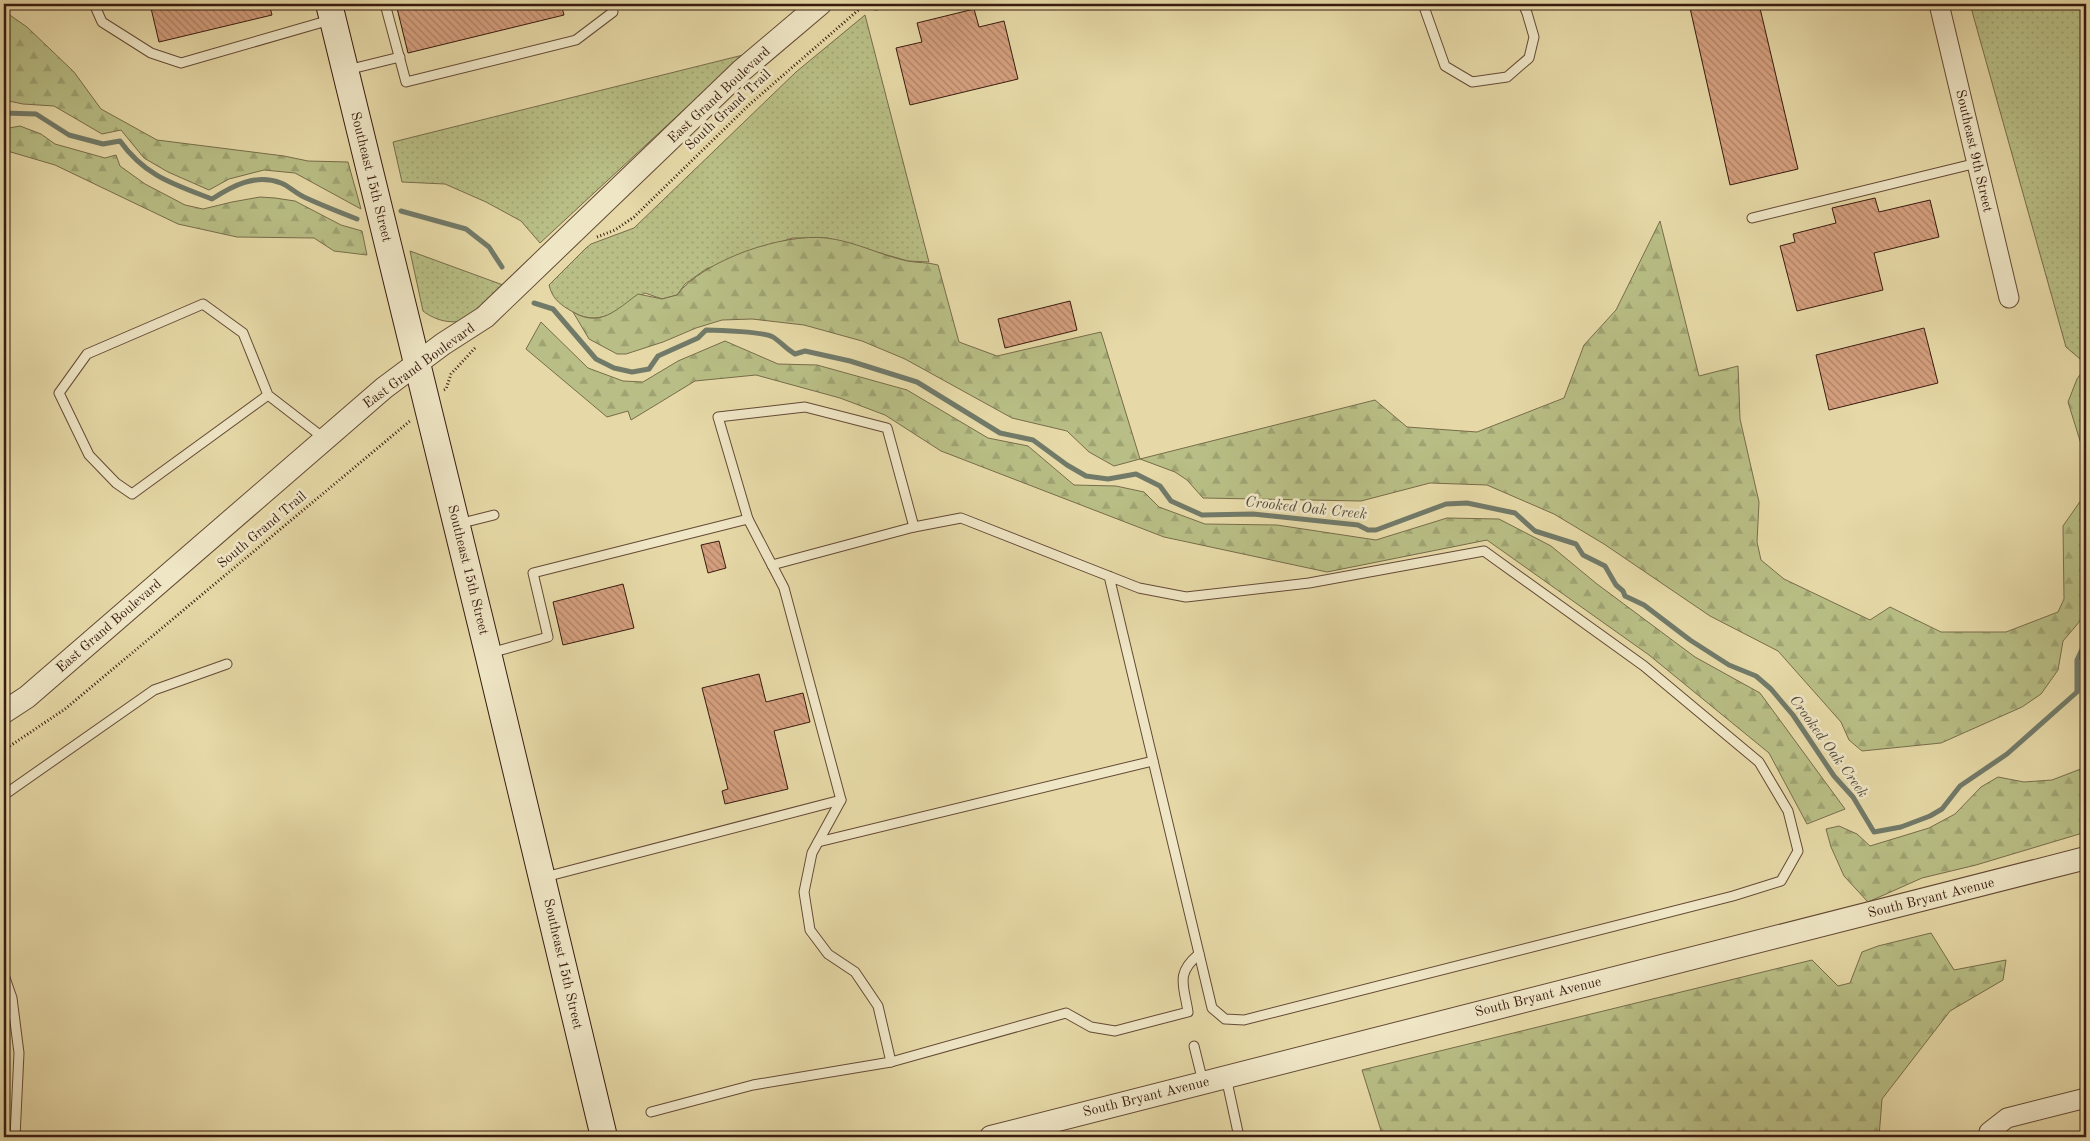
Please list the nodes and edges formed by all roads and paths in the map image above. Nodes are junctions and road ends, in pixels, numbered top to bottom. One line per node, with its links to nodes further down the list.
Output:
1 (94, 4): 8 (lane)
2 (385, 4): 10 (lane)
3 (820, 4): 17 (street, East Grand Boulevard)
4 (866, 4): 14 (path, South Grand Trail)
5 (1423, 4): 6 (lane)
6 (1523, 4)
7 (1939, 4): 12 (street, Southeast 9th Street)
8 (331, 11): 11 (main road, Southeast 15th Street)
9 (613, 12): 10 (lane)
10 (400, 57): 11 (lane)
11 (345, 70): 17 (main road, Southeast 15th Street)
12 (1977, 163): 13 (lane); 15 (street, Southeast 9th Street)
13 (1752, 218)
14 (592, 238)
15 (2009, 298)
16 (481, 342): 19 (path, South Grand Trail)
17 (417, 364): 19 (main road, Southeast 15th Street); 20 (street, East Grand Boulevard)
18 (268, 395): 18 (lane); 20 (lane)
19 (427, 404): 23 (main road, Southeast 15th Street); 30 (path, South Grand Trail)
20 (325, 439): 29 (street, East Grand Boulevard)
21 (494, 515): 23 (lane)
22 (748, 519): 24 (lane); 25 (lane); 27 (lane)
23 (457, 524): 27 (main road, Southeast 15th Street)
24 (914, 527): 25 (lane); 26 (lane)
25 (772, 565): 33 (lane)
26 (1109, 576): 31 (lane); 37 (lane)
27 (488, 653): 36 (main road, Southeast 15th Street)
28 (227, 664): 32 (lane)
29 (4, 712)
30 (4, 750)
31 (1153, 761): 34 (lane); 37 (lane)
32 (4, 795)
33 (841, 800): 34 (lane); 36 (lane)
34 (818, 842): 40 (lane)
35 (2086, 858): 41 (street, South Bryant Avenue)
36 (542, 877): 46 (main road, Southeast 15th Street)
37 (1199, 954): 40 (lane)
38 (4, 975): 45 (lane)
39 (1194, 1046): 42 (lane)
40 (891, 1062): 44 (lane)
41 (1226, 1077): 42 (street, South Bryant Avenue); 48 (lane)
42 (1203, 1083): 47 (street, South Bryant Avenue)
43 (2086, 1098): 49 (street)
44 (651, 1112)
45 (15, 1137)
46 (604, 1137)
47 (990, 1137)
48 (1239, 1137)
49 (1988, 1137)

